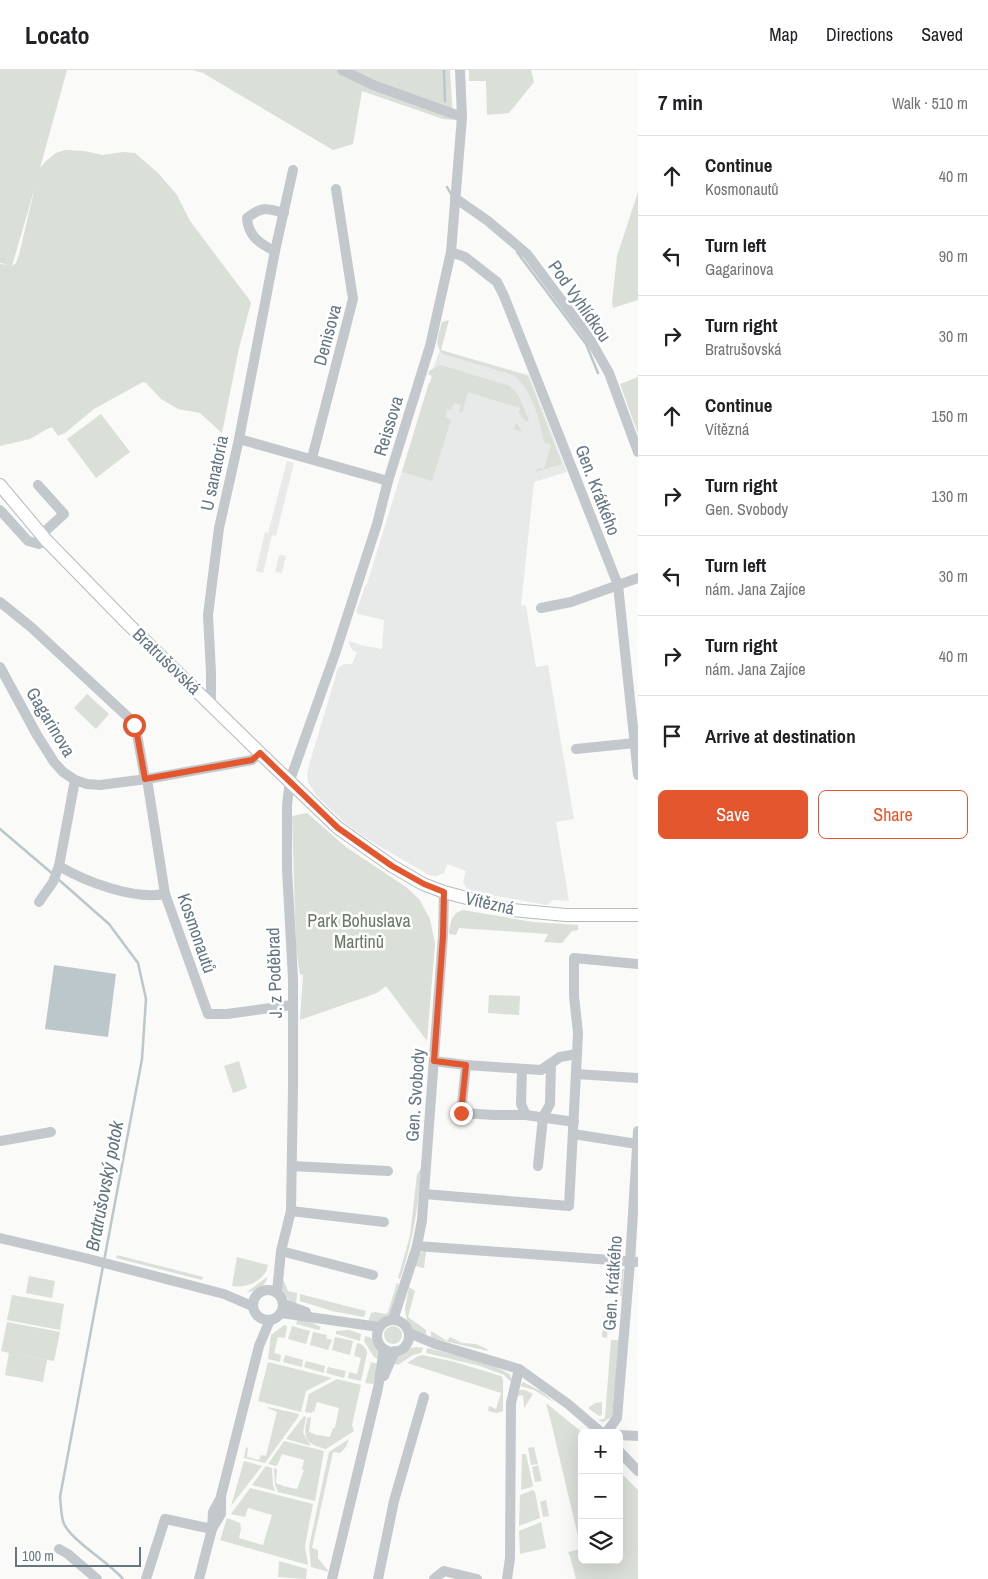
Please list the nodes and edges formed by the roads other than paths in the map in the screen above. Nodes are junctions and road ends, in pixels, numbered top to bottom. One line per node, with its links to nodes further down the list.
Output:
1 (342, 70): 3 (street)
2 (460, 70): 3 (street, Reissova)
3 (462, 117): 6 (street, Reissova)
4 (294, 170): 7 (street, U sanatoria)
5 (336, 189): 12 (street, Denisova)
6 (455, 198): 9 (street, Reissova); 11 (street, Pod Vyhlídkou)
7 (284, 213): 8 (street, U sanatoria); 8 (street)
8 (275, 251): 10 (street, U sanatoria)
9 (451, 252): 13 (street, Reissova); 19 (street, Gen. Krátkého)
10 (238, 439): 12 (street); 23 (street, U sanatoria)
11 (638, 452)
12 (312, 458): 13 (street)
13 (388, 481): 31 (street, Reissova)
14 (0, 485): 17 (main road, Bratrušovská)
15 (38, 485): 17 (street)
16 (0, 510): 17 (street)
17 (44, 537): 23 (main road, Bratrušovská)
18 (638, 578): 19 (street)
19 (618, 586): 21 (street); 24 (street, Gen. Krátkého)
20 (0, 602): 29 (street, Kosmonautů)
21 (540, 608)
22 (0, 667): 30 (street, Gagarinova)
23 (211, 704): 26 (main road, Bratrušovská)
24 (634, 743): 25 (street); 27 (street, Gen. Krátkého)
25 (576, 749)
26 (260, 753): 29 (street, Gagarinova); 31 (main road, Bratrušovská)
27 (637, 757): 28 (street, Gen. Krátkého)
28 (638, 775)
29 (146, 779): 30 (street, Gagarinova); 34 (street, Kosmonautů)
30 (75, 780): 32 (street)
31 (290, 780): 33 (main road, Vítězná); 38 (street, J. z Poděbrad)
32 (56, 873): 34 (street); 35 (street)
33 (444, 892): 36 (main road, Vítězná); 40 (street, Gen. Svobody)
34 (165, 894): 38 (street, Kosmonautů)
35 (39, 902)
36 (638, 915)
37 (638, 964): 39 (street)
38 (292, 1005): 54 (street, J. z Poděbrad)
39 (577, 1054): 41 (street); 44 (street)
40 (434, 1061): 42 (street); 57 (street, Gen. Svobody)
41 (550, 1064): 43 (street); 47 (street)
42 (466, 1065): 43 (street); 46 (street)
43 (522, 1069): 46 (street)
44 (576, 1074): 45 (street); 48 (street)
45 (638, 1078)
46 (526, 1115): 47 (street)
47 (543, 1117): 48 (street); 55 (street)
48 (574, 1122): 51 (street)
49 (638, 1131): 53 (street, Gen. Krátkého)
50 (51, 1132): 52 (street)
51 (573, 1134): 53 (street); 57 (street)
52 (0, 1141)
53 (637, 1144): 63 (street, Gen. Krátkého)
54 (292, 1166): 56 (street); 58 (street, J. z Poděbrad)
55 (538, 1166)
56 (388, 1171)
57 (424, 1194): 61 (street, Gen. Svobody)
58 (291, 1211): 59 (street); 62 (street, J. z Poděbrad)
59 (384, 1222)
60 (0, 1238): 66 (street)
61 (417, 1246): 63 (street); 70 (street, Gen. Svobody)
62 (282, 1251): 64 (street); 65 (street, J. z Poděbrad)
63 (634, 1262): 80 (street, Gen. Krátkého)
64 (373, 1275)
65 (272, 1291): 66 (street); 67 (street)
66 (254, 1301): 68 (street)
67 (282, 1309): 69 (street); 71 (street)
68 (258, 1316): 69 (street); 73 (street)
69 (270, 1320): 73 (street)
70 (397, 1321): 71 (street); 72 (street, Gen. Svobody)
71 (378, 1332): 74 (street)
72 (408, 1338): 75 (street); 76 (street)
73 (259, 1346): 85 (street)
74 (384, 1349): 75 (street); 77 (street)
75 (395, 1351): 77 (street)
76 (518, 1369): 79 (street); 94 (street)
77 (378, 1388): 90 (street)
78 (424, 1397): 91 (street)
79 (597, 1429)
80 (609, 1429)
81 (623, 1436): 82 (street)
82 (638, 1436)
83 (623, 1455): 84 (street)
84 (638, 1471)
85 (212, 1529): 88 (street); 89 (street)
86 (59, 1549): 87 (street)
87 (97, 1579)
88 (146, 1579)
89 (199, 1579)
90 (332, 1579)
91 (378, 1579)
92 (434, 1579): 93 (street)
93 (478, 1579)
94 (507, 1579)

